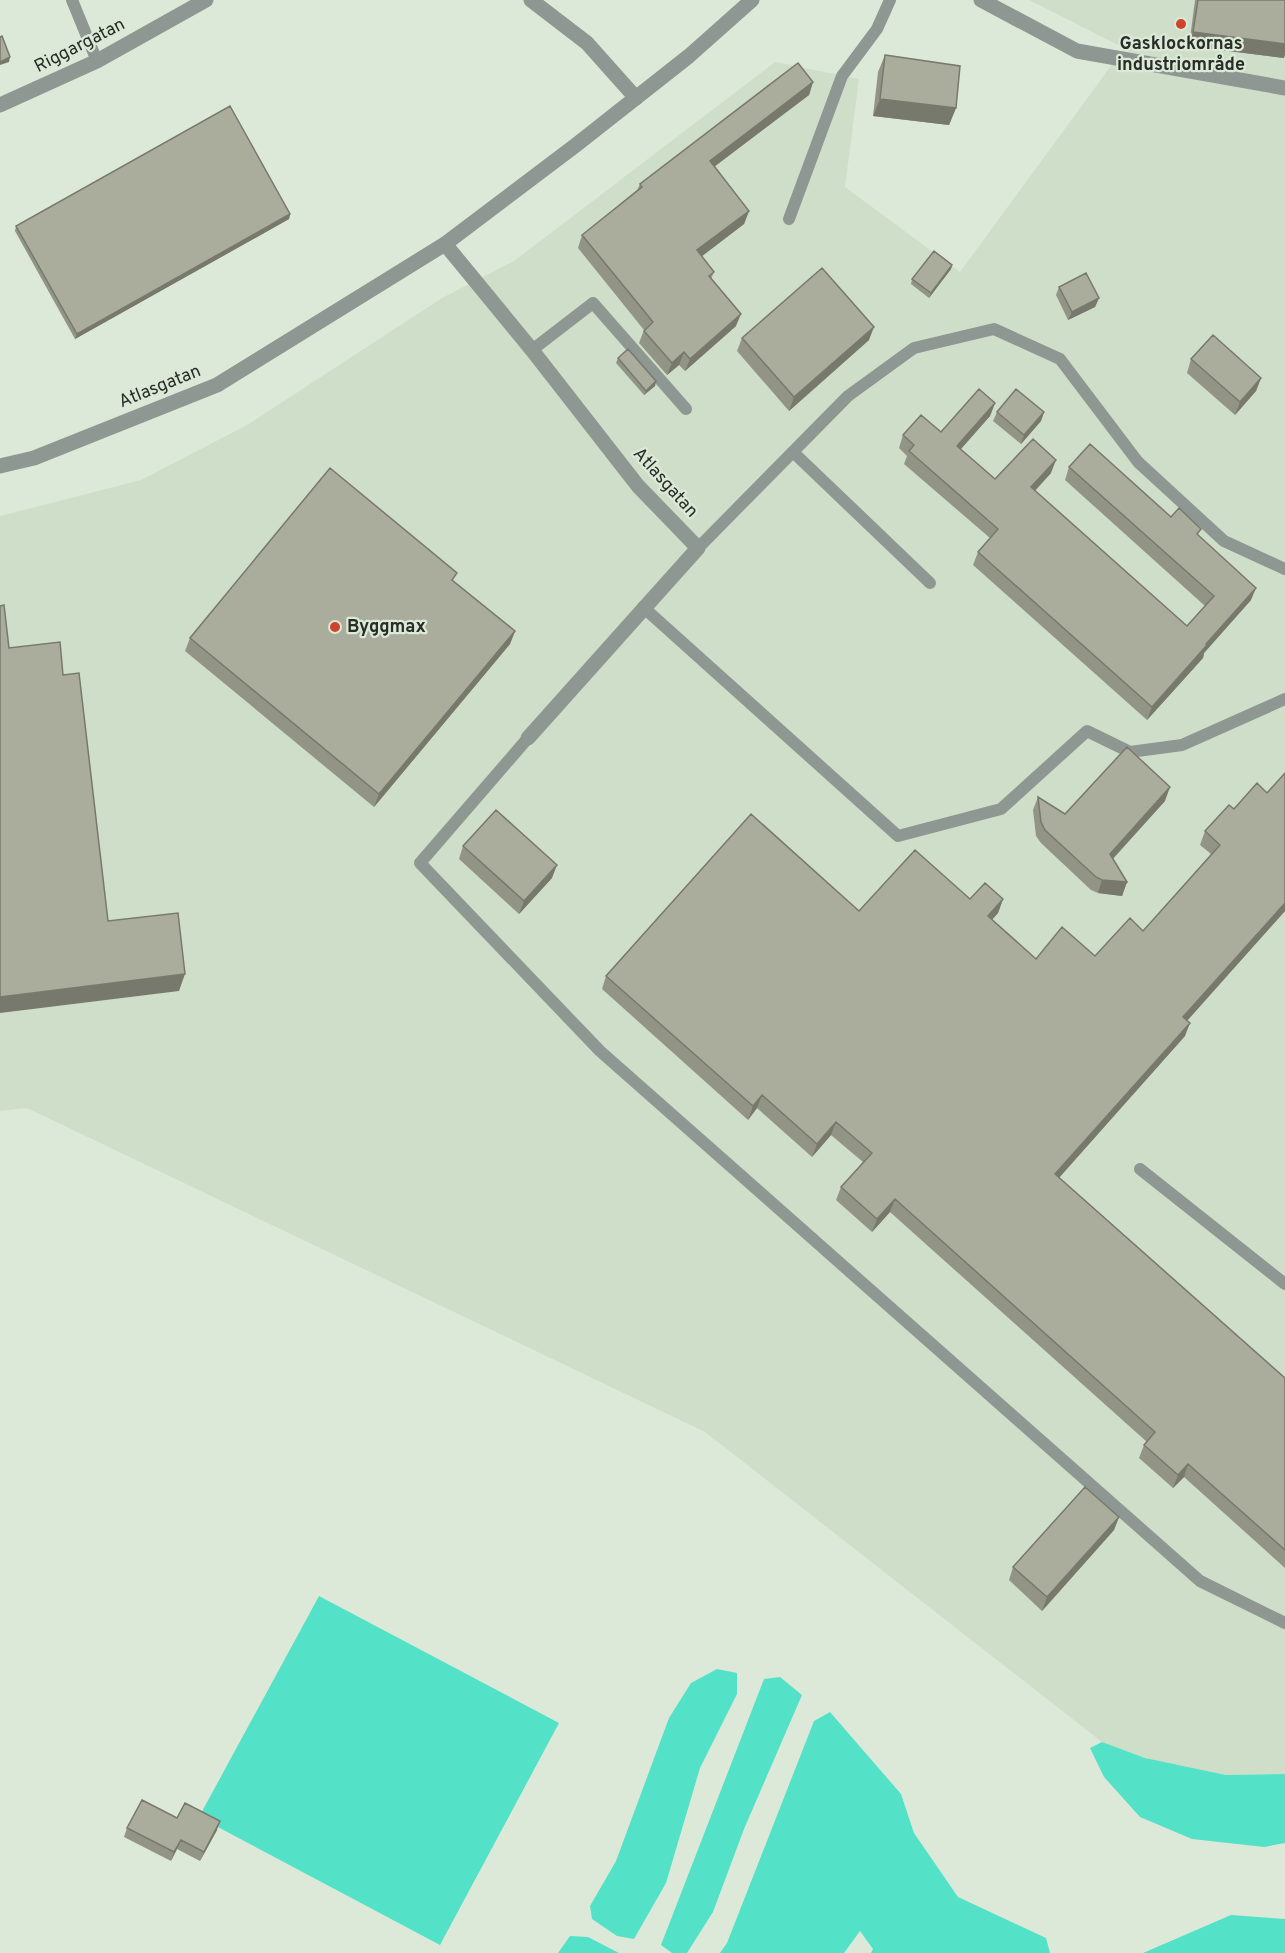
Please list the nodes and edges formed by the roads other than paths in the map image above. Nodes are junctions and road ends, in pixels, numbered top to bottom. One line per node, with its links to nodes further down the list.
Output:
1 (72, 0): 7 (lane)
2 (206, 0): 7 (street, Riggargatan)
3 (531, 0): 9 (street)
4 (752, 0): 9 (street, Atlasgatan)
5 (890, 0): 11 (lane)
6 (981, 0): 8 (street)
7 (97, 61): 10 (street, Riggargatan)
8 (1285, 88)
9 (636, 98): 12 (street, Atlasgatan)
10 (0, 105)
11 (789, 219)
12 (445, 244): 13 (street, Atlasgatan); 16 (street, Atlasgatan)
13 (532, 350): 14 (lane); 17 (street, Atlasgatan)
14 (686, 409)
15 (793, 452): 17 (lane); 18 (lane); 19 (lane)
16 (0, 466)
17 (698, 548): 20 (street)
18 (1285, 569)
19 (930, 583)
20 (643, 607): 21 (lane); 22 (street)
21 (1285, 699)
22 (528, 738): 25 (lane)
23 (1140, 1169): 24 (lane)
24 (1285, 1284)
25 (1285, 1623)

